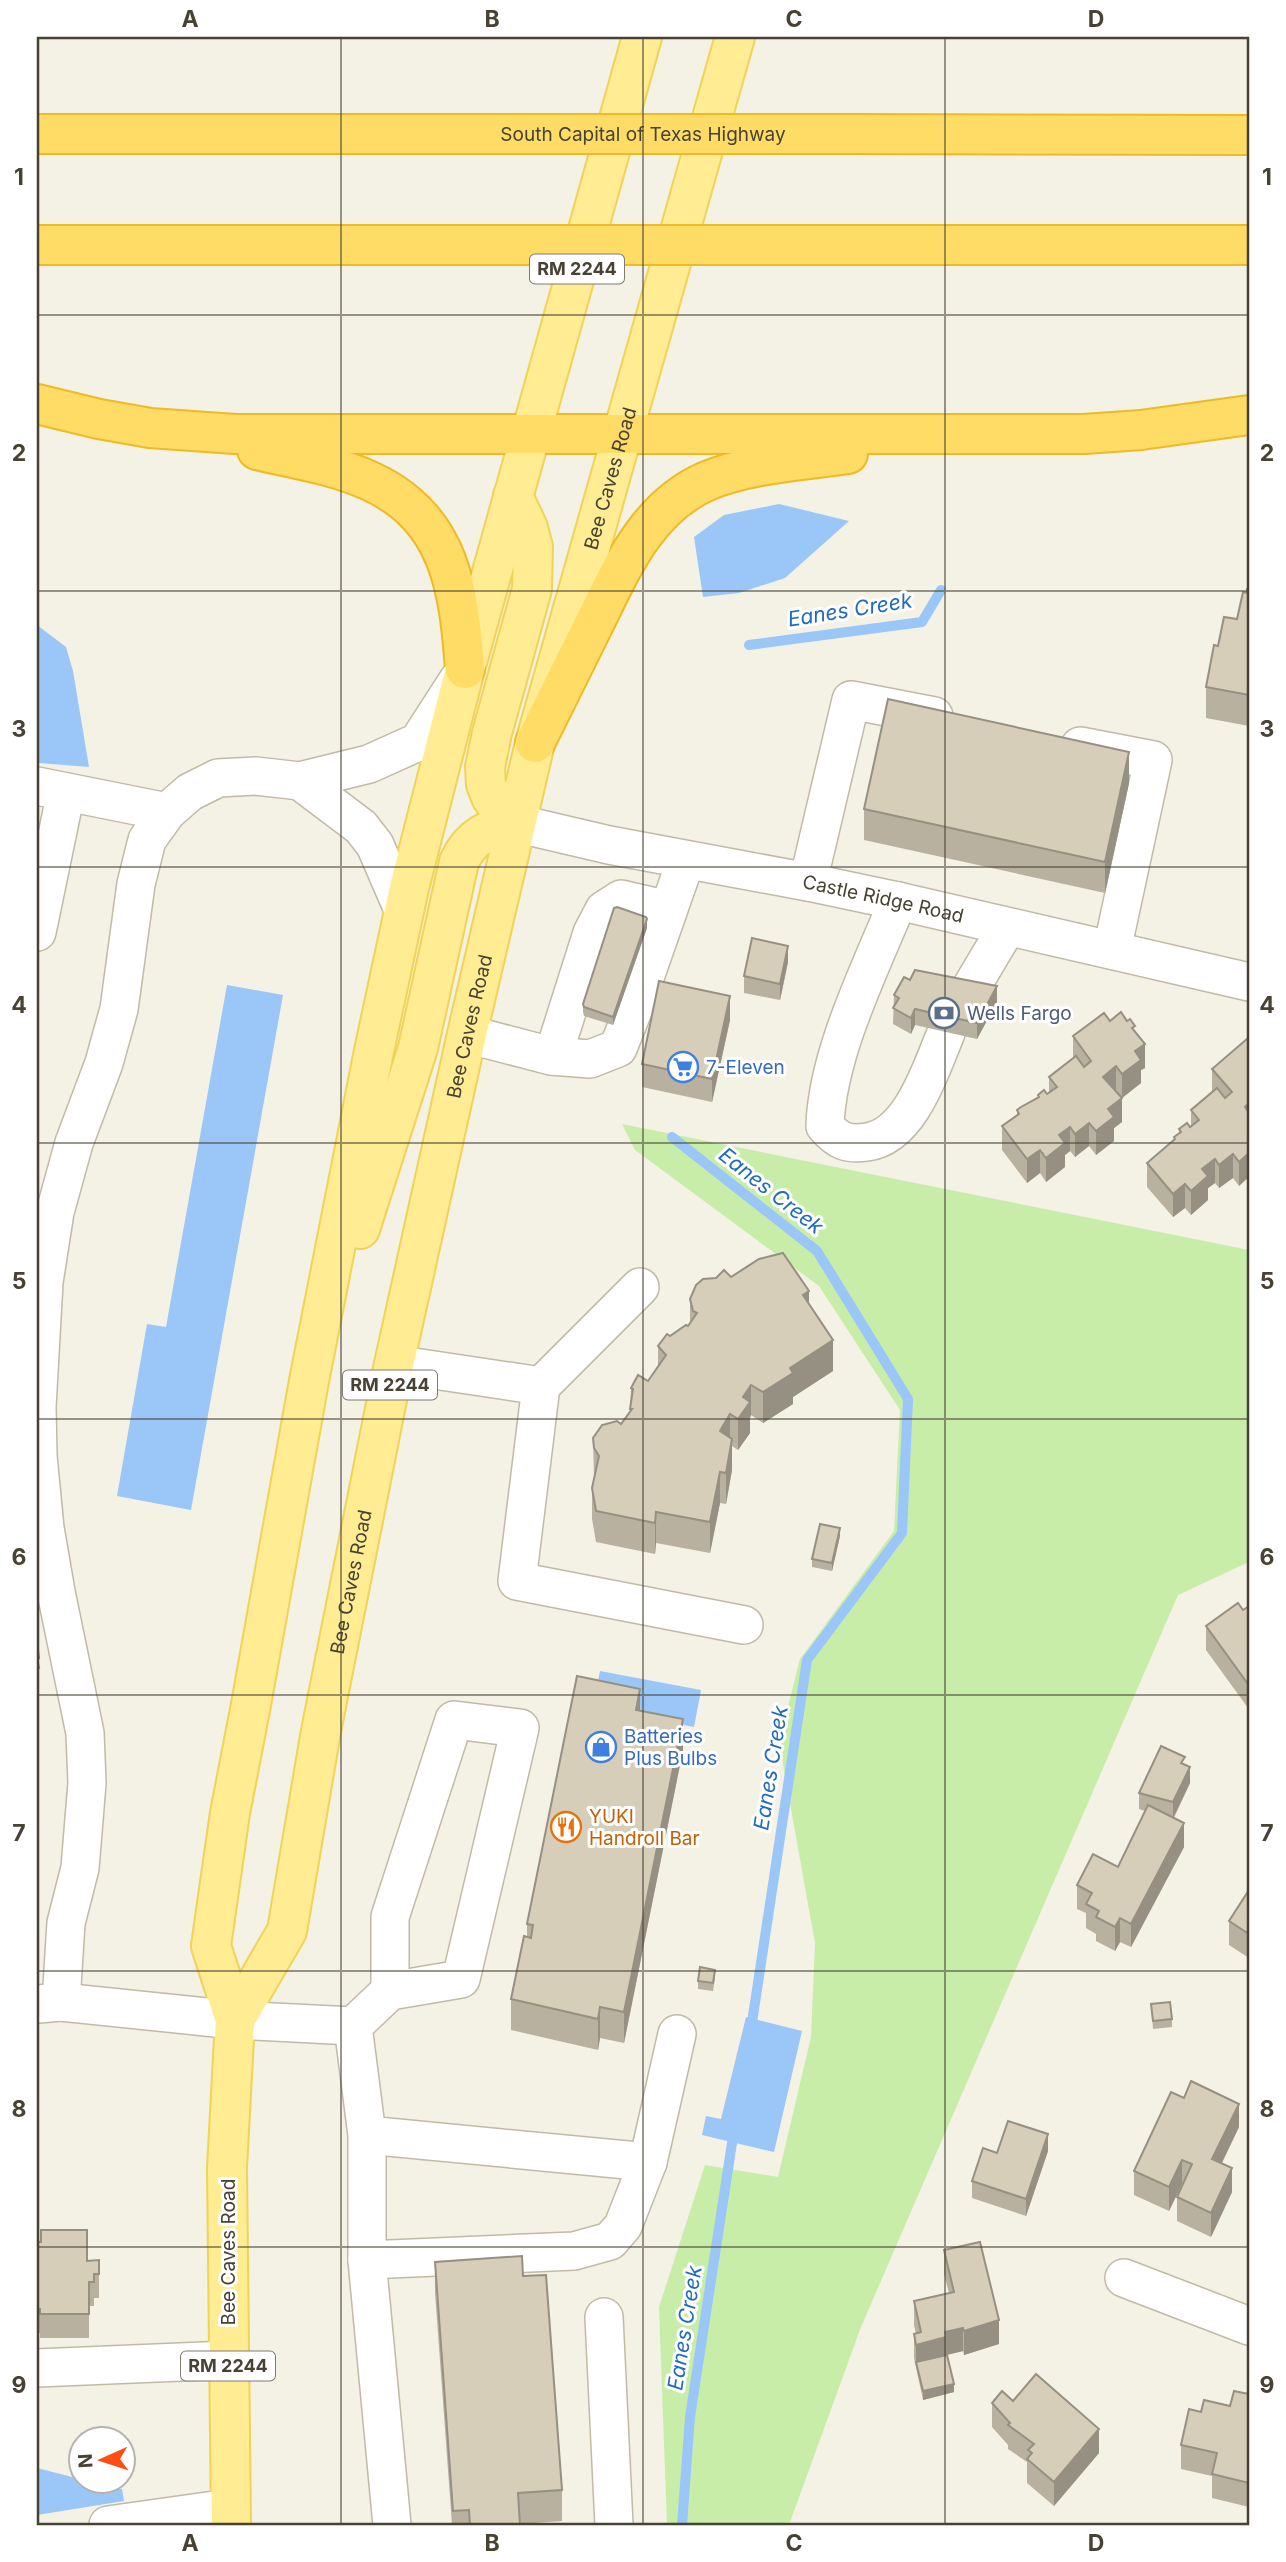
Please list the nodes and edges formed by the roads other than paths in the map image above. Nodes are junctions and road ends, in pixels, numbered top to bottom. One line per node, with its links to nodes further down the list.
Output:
1 (642, 37): 12 (main road, Bee Caves Road / RM 2244)
2 (736, 37): 10 (main road, Bee Caves Road / RM 2244)
3 (37, 134): 4 (highway, South Capital of Texas Highway, bridge)
4 (1249, 135)
5 (37, 245): 6 (highway, bridge)
6 (1249, 245)
7 (37, 404): 9 (highway)
8 (1249, 415): 11 (highway)
9 (180, 430): 12 (highway); 14 (highway)
10 (622, 434): 11 (highway); 12 (highway); 17 (main road, Bee Caves Road / RM 2244)
11 (972, 435): 17 (highway)
12 (530, 436): 13 (main road, Bee Caves Road / RM 2244)
13 (513, 496): 14 (main road, Bee Caves Road / RM 2244); 21 (main road)
14 (465, 669): 18 (street); 26 (main road, Bee Caves Road / RM 2244)
15 (960, 722): 23 (street)
16 (1043, 738): 29 (street)
17 (535, 743): 21 (main road, Bee Caves Road / RM 2244)
18 (300, 781): 20 (street); 26 (street)
19 (52, 789): 20 (street); 28 (street)
20 (167, 812): 39 (street)
21 (515, 823): 22 (street, Castle Ridge Road); 33 (main road, Bee Caves Road / RM 2244); 37 (main road)
22 (686, 860): 23 (street, Castle Ridge Road); 25 (street)
23 (808, 882): 24 (street, Castle Ridge Road)
24 (898, 901): 27 (street, Castle Ridge Road); 32 (street)
25 (668, 910): 34 (street); 34 (street)
26 (404, 912): 37 (main road, Bee Caves Road / RM 2244)
27 (1007, 927): 29 (street, Castle Ridge Road); 31 (street)
28 (37, 932)
29 (1112, 950): 30 (street, Castle Ridge Road)
30 (1249, 982)
31 (966, 996)
32 (946, 1032)
33 (467, 1034): 34 (street); 36 (main road, Bee Caves Road / RM 2244)
34 (553, 1056)
35 (640, 1287): 38 (street)
36 (394, 1364): 38 (street); 43 (main road, Bee Caves Road / RM 2244)
37 (309, 1381): 43 (main road, Bee Caves Road / RM 2244)
38 (541, 1386): 40 (street)
39 (37, 1407): 42 (street)
40 (744, 1625)
41 (390, 1991): 41 (street); 44 (street)
42 (49, 2003): 43 (street)
43 (236, 2020): 44 (street); 52 (main road, Bee Caves Road / RM 2244)
44 (353, 2026): 46 (street)
45 (677, 2034): 47 (street)
46 (367, 2136): 47 (street); 48 (street)
47 (648, 2162): 48 (street)
48 (367, 2260): 56 (street)
49 (1124, 2278): 51 (street)
50 (604, 2317): 57 (street)
51 (1249, 2326)
52 (228, 2360): 53 (street); 54 (main road, Bee Caves Road / RM 2244)
53 (37, 2368)
54 (230, 2517): 55 (street)
55 (108, 2525)
56 (392, 2525)
57 (614, 2525)

